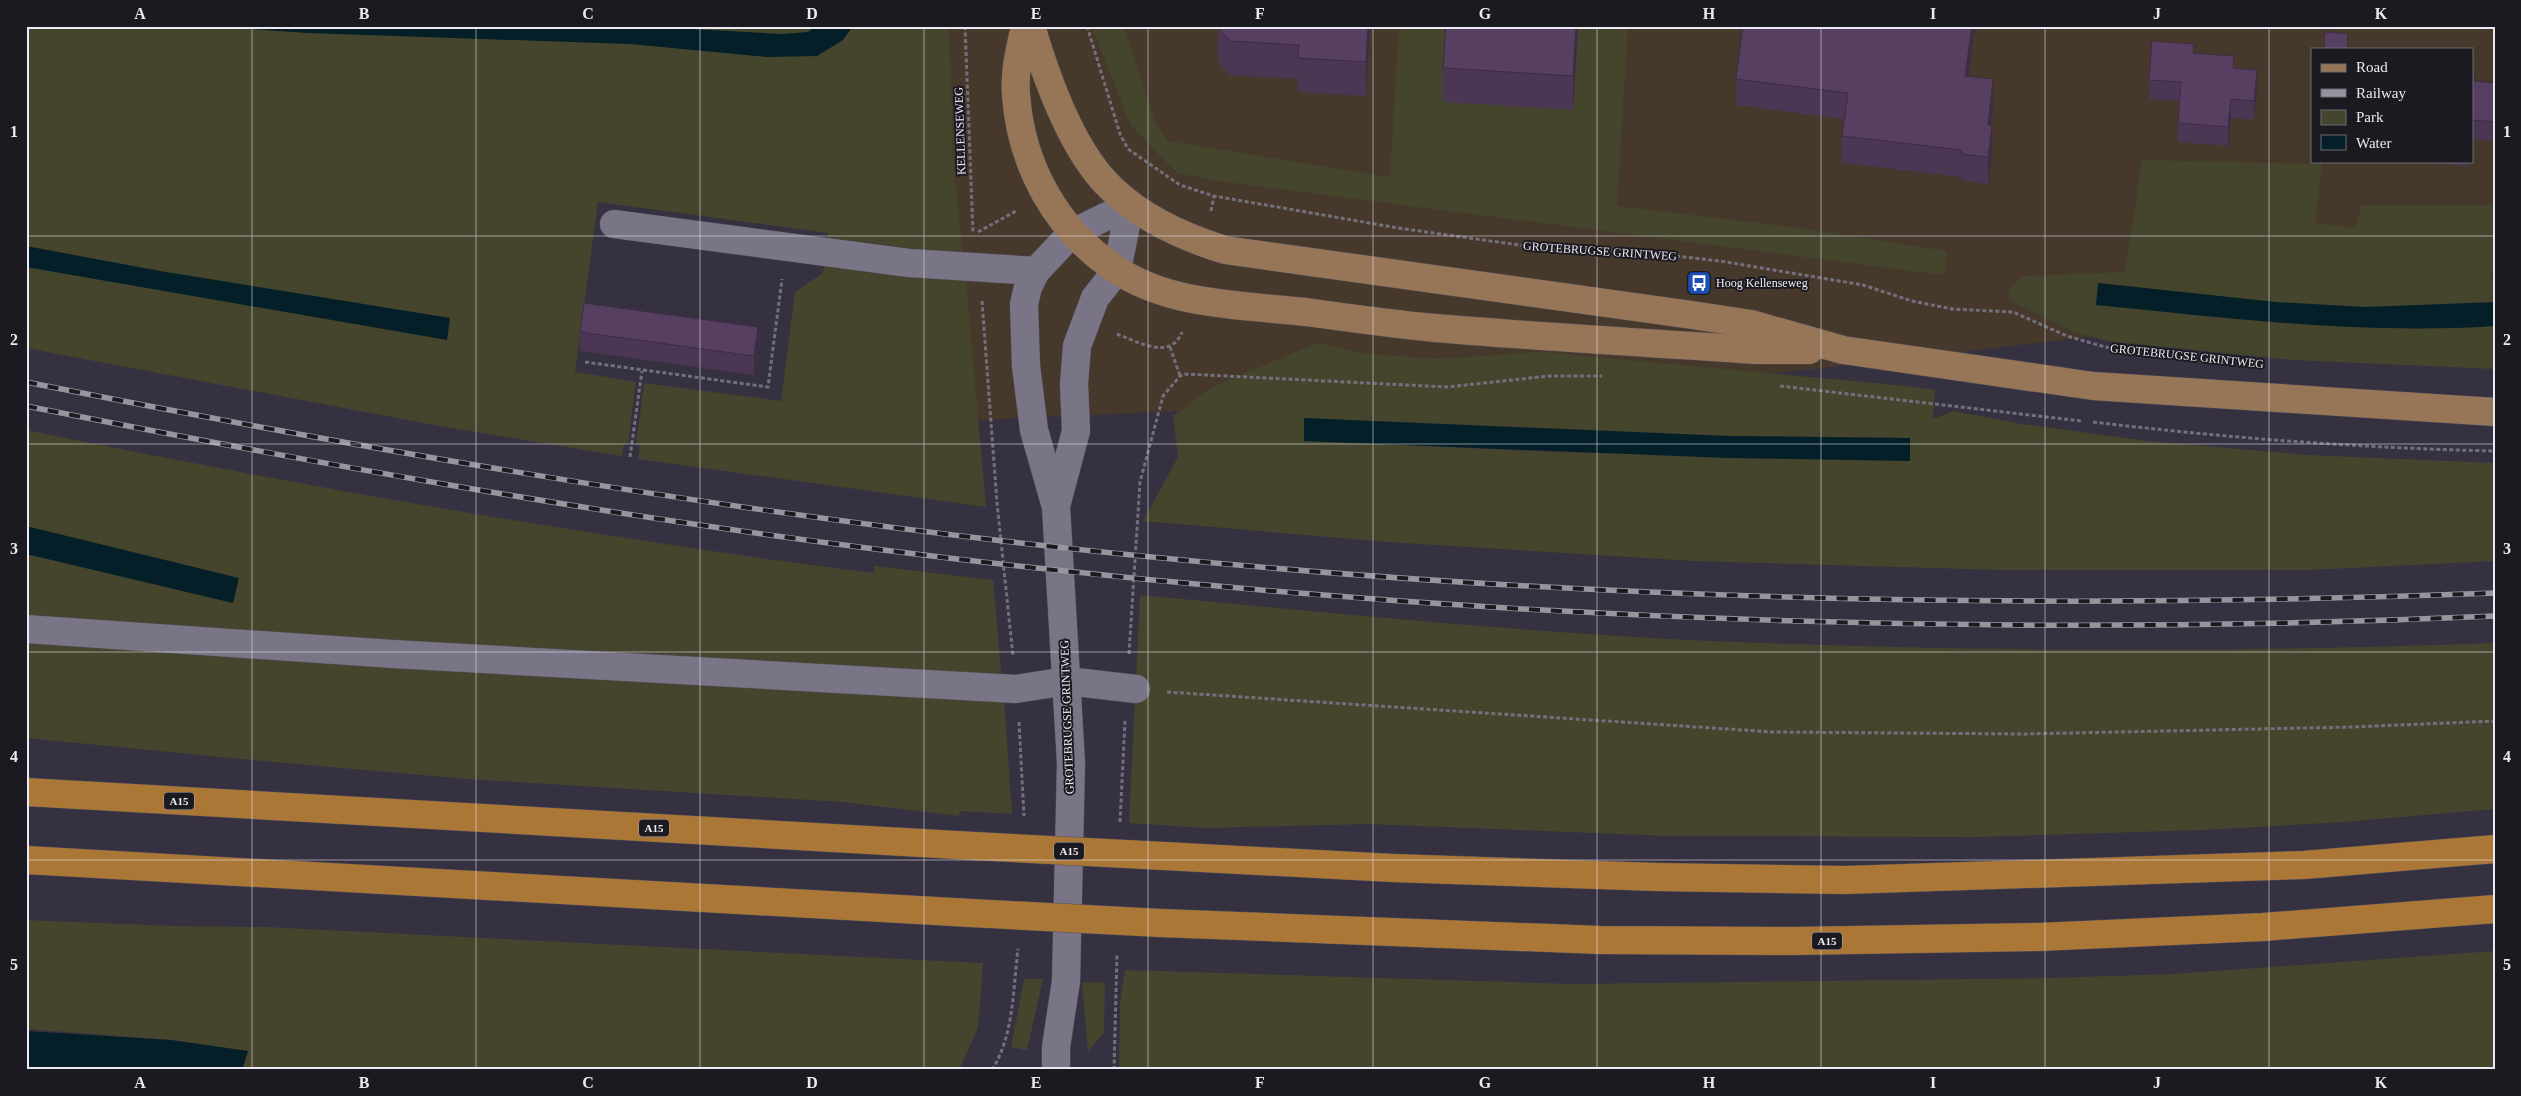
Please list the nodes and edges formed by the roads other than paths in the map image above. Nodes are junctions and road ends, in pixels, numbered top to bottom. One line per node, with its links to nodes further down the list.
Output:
1 (1025, 26): 5 (main road)
2 (1031, 26): 3 (main road)
3 (1130, 205): 5 (street, GROTEBRUGSE GRINTWEG); 6 (street, GROTEBRUGSE GRINTWEG); 8 (main road)
4 (614, 224): 7 (street)
5 (1072, 233): 6 (main road); 7 (street, GROTEBRUGSE GRINTWEG)
6 (1117, 270): 8 (main road); 10 (street, GROTEBRUGSE GRINTWEG)
7 (1036, 271): 10 (street, GROTEBRUGSE GRINTWEG)
8 (1843, 350): 9 (main road)
9 (2495, 412)
10 (1056, 507): 12 (street, GROTEBRUGSE GRINTWEG)
11 (26, 629): 12 (street)
12 (1067, 682): 13 (street); 18 (street, GROTEBRUGSE GRINTWEG)
13 (1136, 689)
14 (26, 792): 15 (highway, A15, bridge)
15 (2495, 849)
16 (26, 860): 17 (highway, A15, bridge)
17 (2495, 909)
18 (1056, 1059): 19 (street, GROTEBRUGSE GRINTWEG); 20 (street)
19 (1041, 1070)
20 (1074, 1070)

